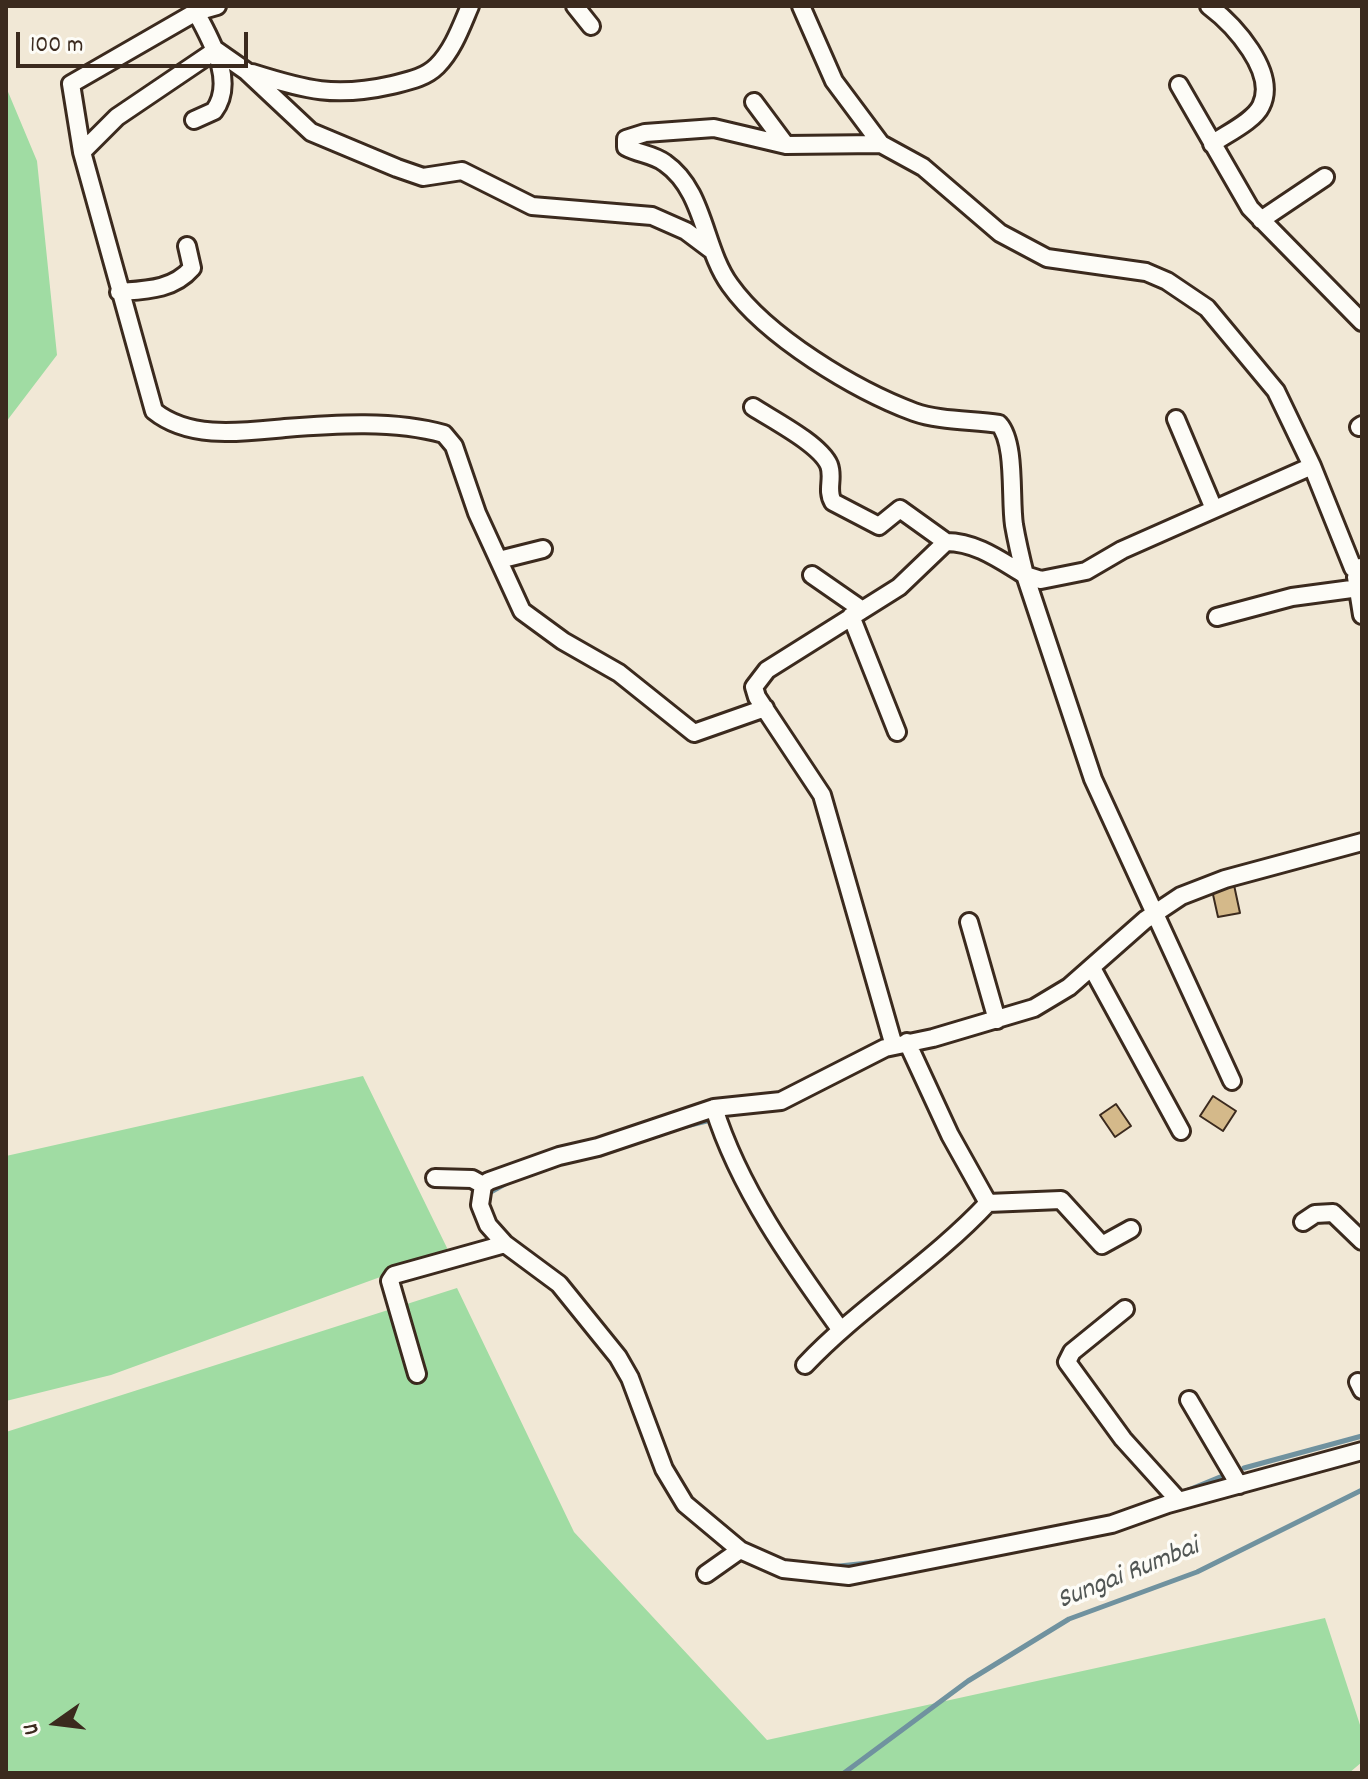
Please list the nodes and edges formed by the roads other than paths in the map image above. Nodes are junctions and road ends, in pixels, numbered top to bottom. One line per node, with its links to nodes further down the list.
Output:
1 (217, 6): 6 (street)
2 (470, 6): 9 (street)
3 (575, 6): 7 (street)
4 (801, 6): 13 (street)
5 (1209, 6): 14 (street)
6 (196, 12): 8 (street); 16 (street)
7 (591, 26)
8 (216, 50): 9 (street); 12 (street); 16 (street)
9 (246, 71): 20 (street)
10 (1179, 85): 14 (street)
11 (754, 102): 15 (street)
12 (194, 120)
13 (881, 144): 15 (street); 25 (street)
14 (1212, 144): 18 (street)
15 (786, 145): 20 (street)
16 (82, 152): 21 (street)
17 (1325, 177): 18 (street)
18 (1261, 220): 22 (street)
19 (187, 246): 21 (street)
20 (710, 249): 32 (street)
21 (119, 292): 29 (street)
22 (1362, 322)
23 (753, 407): 27 (street)
24 (1176, 419): 26 (street)
25 (1312, 466): 26 (street); 30 (street)
26 (1214, 509): 32 (street)
27 (946, 542): 32 (street); 34 (street)
28 (543, 549): 29 (street)
29 (499, 560): 37 (street)
30 (1358, 567): 33 (street)
31 (812, 575): 34 (street)
32 (1025, 575): 40 (street)
33 (1359, 588): 35 (street); 36 (street)
34 (856, 612): 37 (street); 38 (street)
35 (1362, 615)
36 (1217, 617)
37 (765, 708): 44 (street)
38 (897, 732)
39 (1362, 842): 40 (street)
40 (1155, 914): 42 (street); 45 (street)
41 (969, 922): 43 (street)
42 (1092, 968): 43 (street); 47 (street)
43 (997, 1020): 44 (street)
44 (900, 1044): 46 (street); 50 (street)
45 (1232, 1081)
46 (714, 1108): 49 (street); 56 (street)
47 (1181, 1131)
48 (435, 1178): 49 (street)
49 (483, 1185): 54 (street)
50 (988, 1203): 52 (street); 56 (street)
51 (1303, 1222): 53 (street)
52 (1131, 1229)
53 (1362, 1241)
54 (505, 1244): 58 (street); 63 (street)
55 (1125, 1309): 62 (street)
56 (840, 1329): 57 (street)
57 (805, 1365)
58 (417, 1374)
59 (1189, 1400): 61 (street)
60 (1362, 1451): 61 (street)
61 (1239, 1485): 62 (street)
62 (1179, 1501): 63 (street)
63 (740, 1550): 64 (street)
64 (706, 1574)

